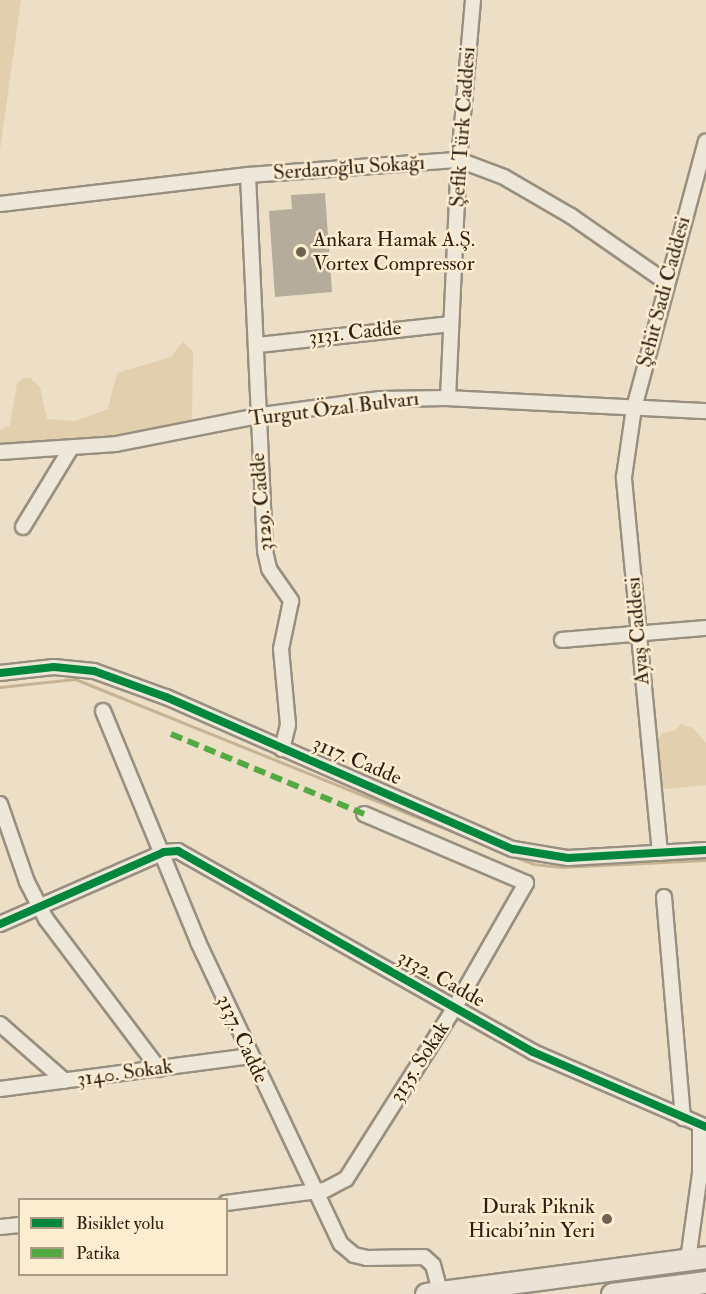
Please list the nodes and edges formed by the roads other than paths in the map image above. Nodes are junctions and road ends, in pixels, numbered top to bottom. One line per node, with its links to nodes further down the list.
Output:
1 (473, 0): 3 (street, Şefik Türk Caddesi)
2 (706, 142): 6 (street, Şehit Sadi Caddesi)
3 (459, 160): 4 (street, Serdaroğlu Sokağı); 6 (street, Serdaroğlu Sokağı); 7 (street, Şefik Türk Caddesi)
4 (248, 175): 5 (street, Serdaroğlu Sokağı); 8 (street, 3129. Cadde)
5 (0, 204)
6 (666, 282): 10 (street, Şehit Sadi Caddesi)
7 (451, 324): 8 (street, 3131. Cadde); 9 (street, Şefik Türk Caddesi)
8 (258, 345): 12 (street, 3129. Cadde)
9 (448, 398): 10 (street, Turgut Özal Bulvarı); 12 (street, Turgut Özal Bulvarı)
10 (634, 408): 11 (street, Turgut Özal Bulvarı); 17 (street, Ayaş Caddesi)
11 (706, 411)
12 (262, 415): 13 (street, Turgut Özal Bulvarı); 21 (street, 3129. Cadde)
13 (71, 448): 14 (street, Turgut Özal Bulvarı); 15 (street)
14 (0, 452)
15 (23, 527)
16 (706, 628): 17 (street)
17 (638, 633): 18 (street); 26 (street, Ayaş Caddesi)
18 (562, 640)
19 (0, 673): 21 (street, 3117. Cadde)
20 (103, 711): 25 (street, 3137. Cadde)
21 (282, 749): 26 (street, 3117. Cadde)
22 (0, 805): 28 (street)
23 (364, 814): 30 (street, 3135. Sokak)
24 (706, 850): 26 (street, 3117. Cadde)
25 (164, 852): 28 (street); 30 (street, 3132. Cadde); 32 (street, 3137. Cadde)
26 (660, 853)
27 (664, 897): 36 (street)
28 (40, 906): 29 (street); 33 (street)
29 (0, 924)
30 (455, 1007): 36 (street, 3132. Cadde); 38 (street, 3135. Sokak)
31 (0, 1024): 34 (street)
32 (249, 1056): 33 (street, 3140. Sokak); 38 (street, 3137. Cadde)
33 (159, 1069): 34 (street, 3140. Sokak)
34 (65, 1081): 35 (street, 3140. Sokak)
35 (0, 1089)
36 (683, 1118): 37 (street, 3132. Cadde)
37 (703, 1126): 42 (street)
38 (314, 1191): 39 (street, 3135. Sokak); 44 (street, 3137. Cadde)
39 (228, 1203)
40 (18, 1225): 41 (street)
41 (0, 1227)
42 (697, 1258): 44 (highway)
43 (706, 1282): 45 (highway)
44 (433, 1293)
45 (612, 1294)

